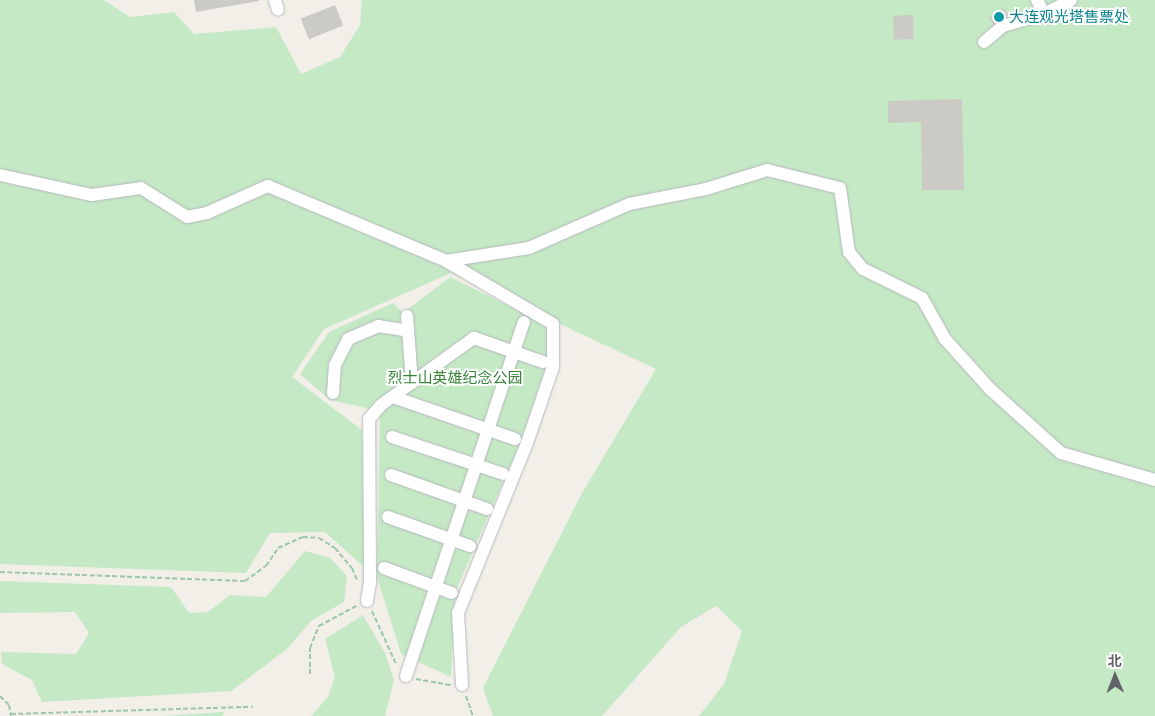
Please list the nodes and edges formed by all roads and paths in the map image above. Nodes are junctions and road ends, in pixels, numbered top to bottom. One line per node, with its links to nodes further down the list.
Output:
1 (1037, 0): 3 (street)
2 (1071, 0): 3 (street)
3 (1044, 14): 4 (street)
4 (984, 42)
5 (0, 175): 6 (street)
6 (446, 260): 21 (street); 34 (street)
7 (407, 316): 9 (street)
8 (524, 322): 10 (street)
9 (408, 331): 12 (street); 13 (street)
10 (514, 352): 11 (street); 12 (street); 15 (street)
11 (543, 362)
12 (412, 383): 14 (street)
13 (333, 393)
14 (393, 397): 15 (street); 31 (street)
15 (488, 429): 17 (street); 18 (street)
16 (392, 437): 18 (street)
17 (515, 438)
18 (476, 465): 19 (street); 22 (street)
19 (503, 474)
20 (391, 475): 22 (street)
21 (1155, 480)
22 (464, 501): 23 (street); 25 (street)
23 (487, 509)
24 (388, 517): 25 (street)
25 (451, 539): 26 (street); 29 (street)
26 (470, 546)
27 (384, 568): 29 (street)
28 (0, 572): 31 (path)
29 (435, 587): 30 (street); 33 (street)
30 (452, 593)
31 (367, 601): 32 (path); 33 (path)
32 (310, 674)
33 (406, 676): 34 (path)
34 (462, 685): 38 (path)
35 (0, 696): 37 (path)
36 (253, 707): 37 (path)
37 (11, 715)
38 (473, 716)

